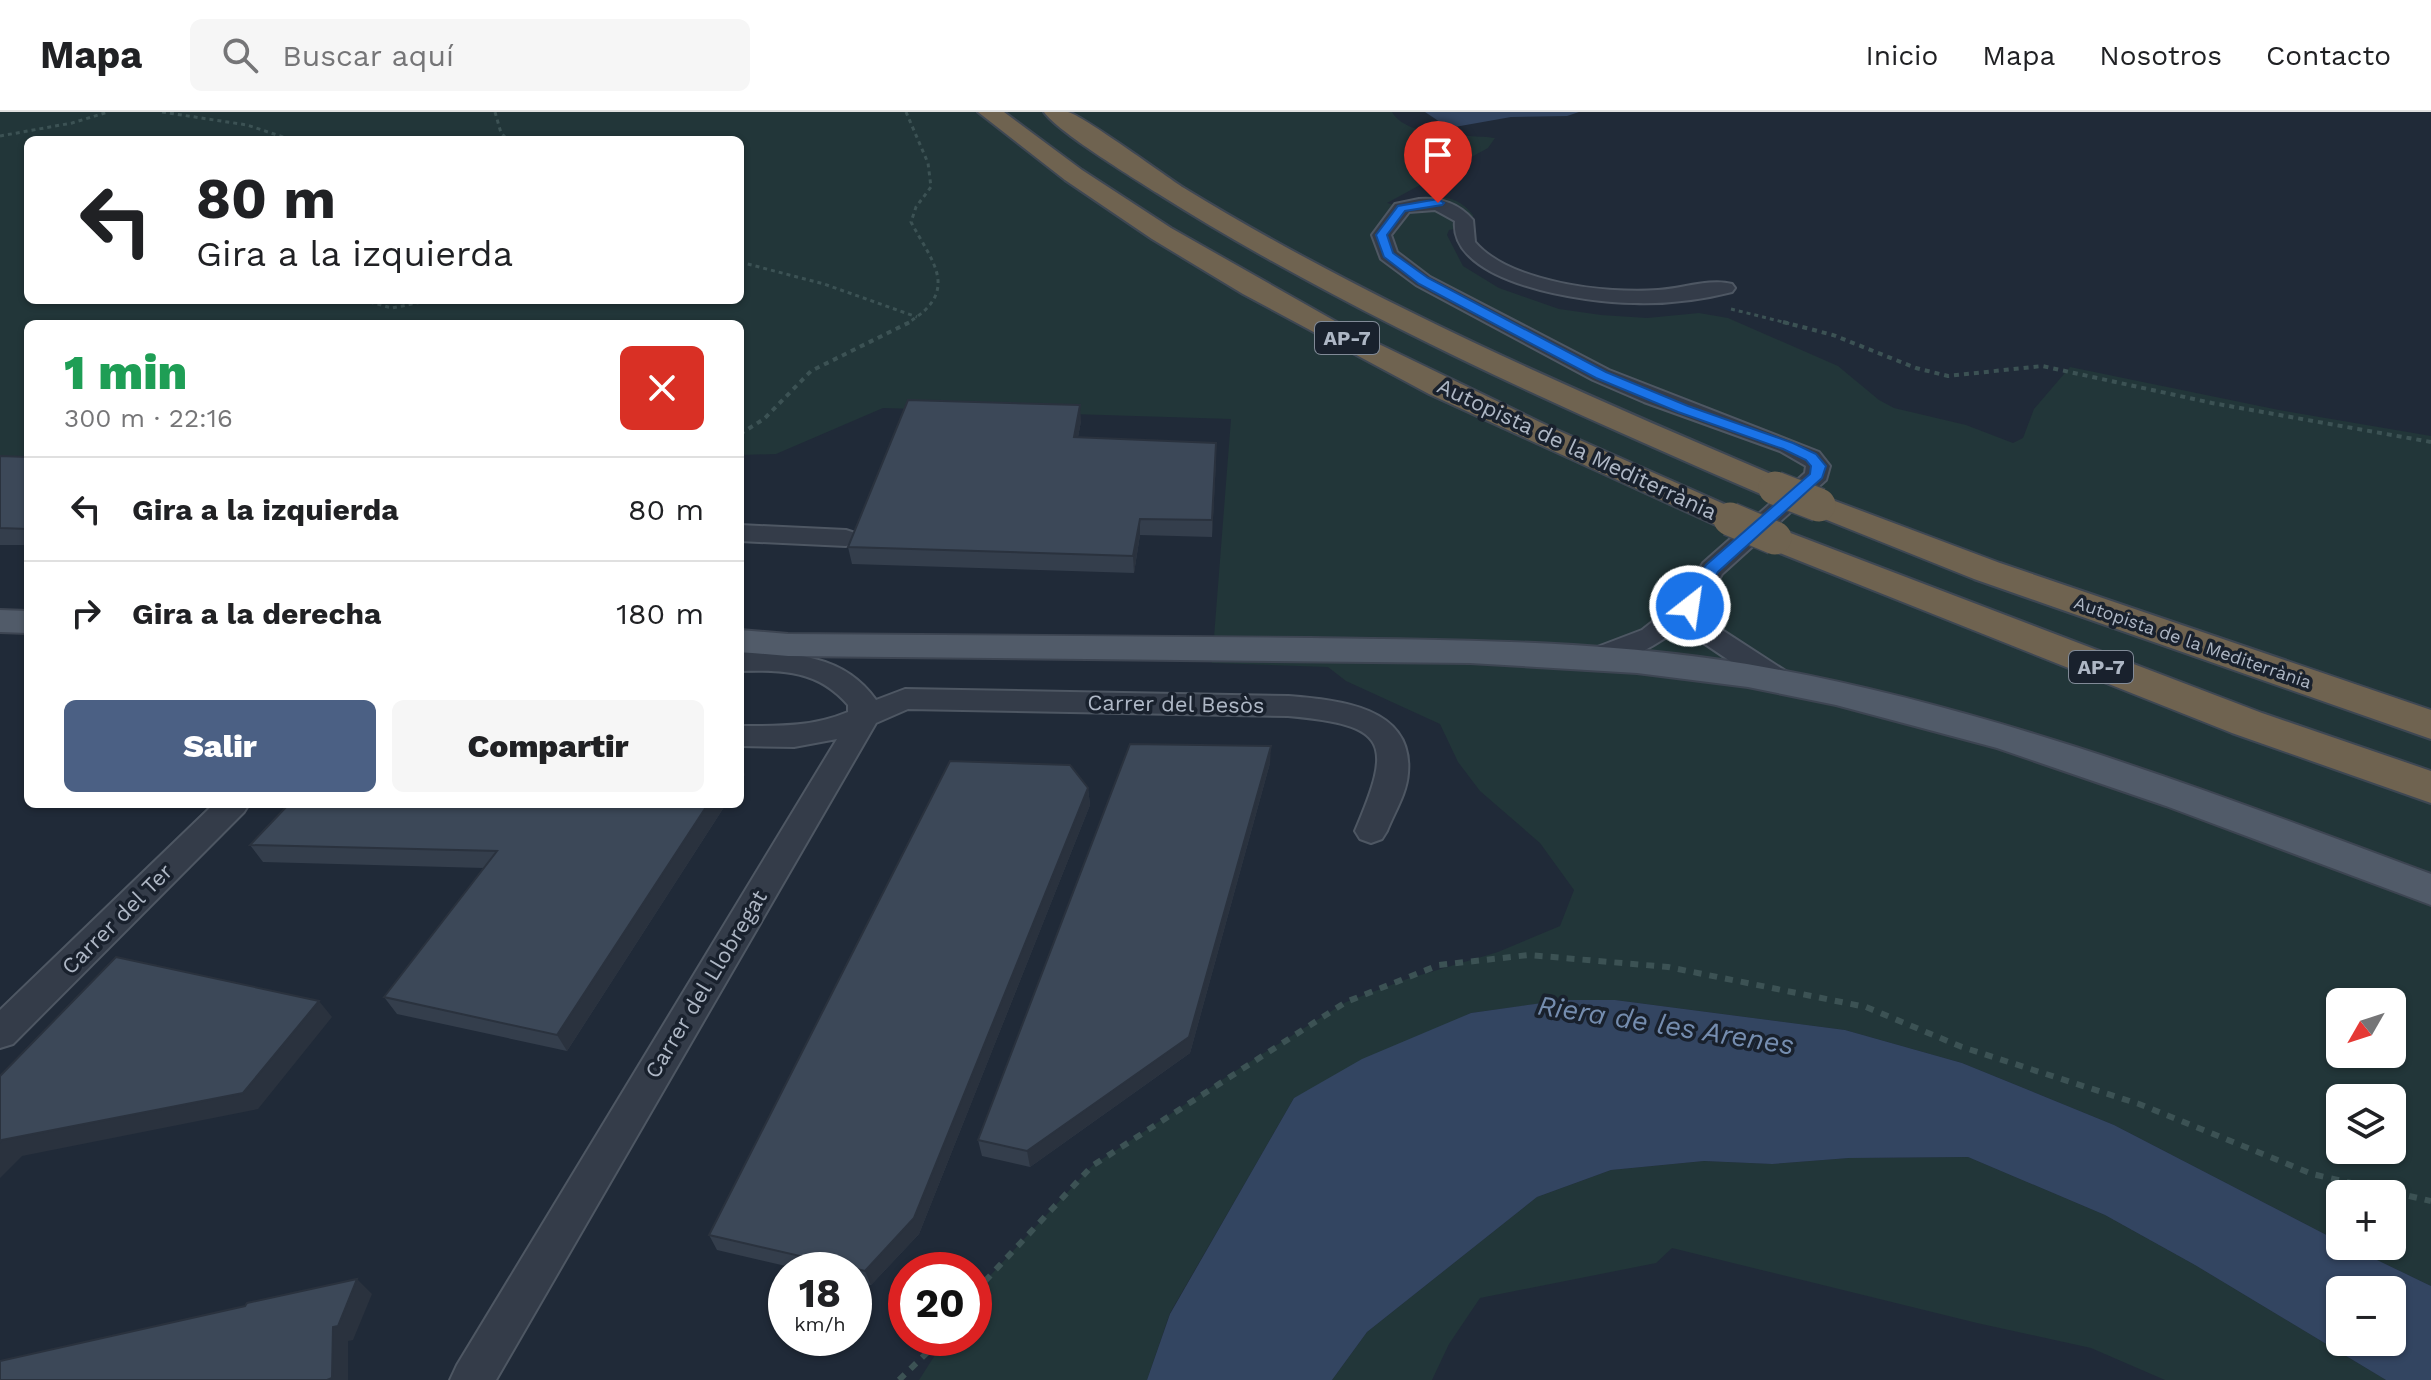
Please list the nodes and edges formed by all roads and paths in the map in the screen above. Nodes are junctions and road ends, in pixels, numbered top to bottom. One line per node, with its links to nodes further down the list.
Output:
1 (108, 112): 8 (path)
2 (162, 112): 7 (path)
3 (495, 112): 11 (path)
4 (906, 112): 16 (path)
5 (989, 112): 33 (highway, Autopista de la Mediterrània / AP-7, bridge)
6 (1055, 112): 31 (highway, Autopista de la Mediterrània / AP-7, bridge)
7 (265, 132): 9 (path); 10 (path)
8 (0, 136)
9 (268, 136)
10 (278, 136)
11 (504, 136)
12 (744, 263): 16 (path)
13 (1723, 298): 18 (path); 21 (street)
14 (377, 304): 15 (path)
15 (412, 304)
16 (918, 318): 17 (path)
17 (744, 431)
18 (2431, 442)
19 (744, 533): 20 (street)
20 (846, 538)
21 (1690, 606): 27 (street); 29 (street)
22 (0, 621): 23 (main road)
23 (24, 622)
24 (744, 641): 25 (main road)
25 (788, 645): 26 (main road); 27 (main road)
26 (744, 650)
27 (1602, 656): 29 (main road)
28 (744, 662): 30 (street)
29 (1780, 681): 36 (main road)
30 (861, 718): 32 (street, Carrer del Besòs); 35 (street, Carrer del Besòs); 41 (street, Carrer del Llobregat)
31 (2431, 725)
32 (744, 736)
33 (2431, 787)
34 (229, 808): 37 (street, Carrer del Ter)
35 (1371, 831)
36 (2431, 890)
37 (0, 1033)
38 (2431, 1201): 39 (path)
39 (992, 1274)
40 (924, 1356): 42 (path)
41 (472, 1380)
42 (899, 1380)

